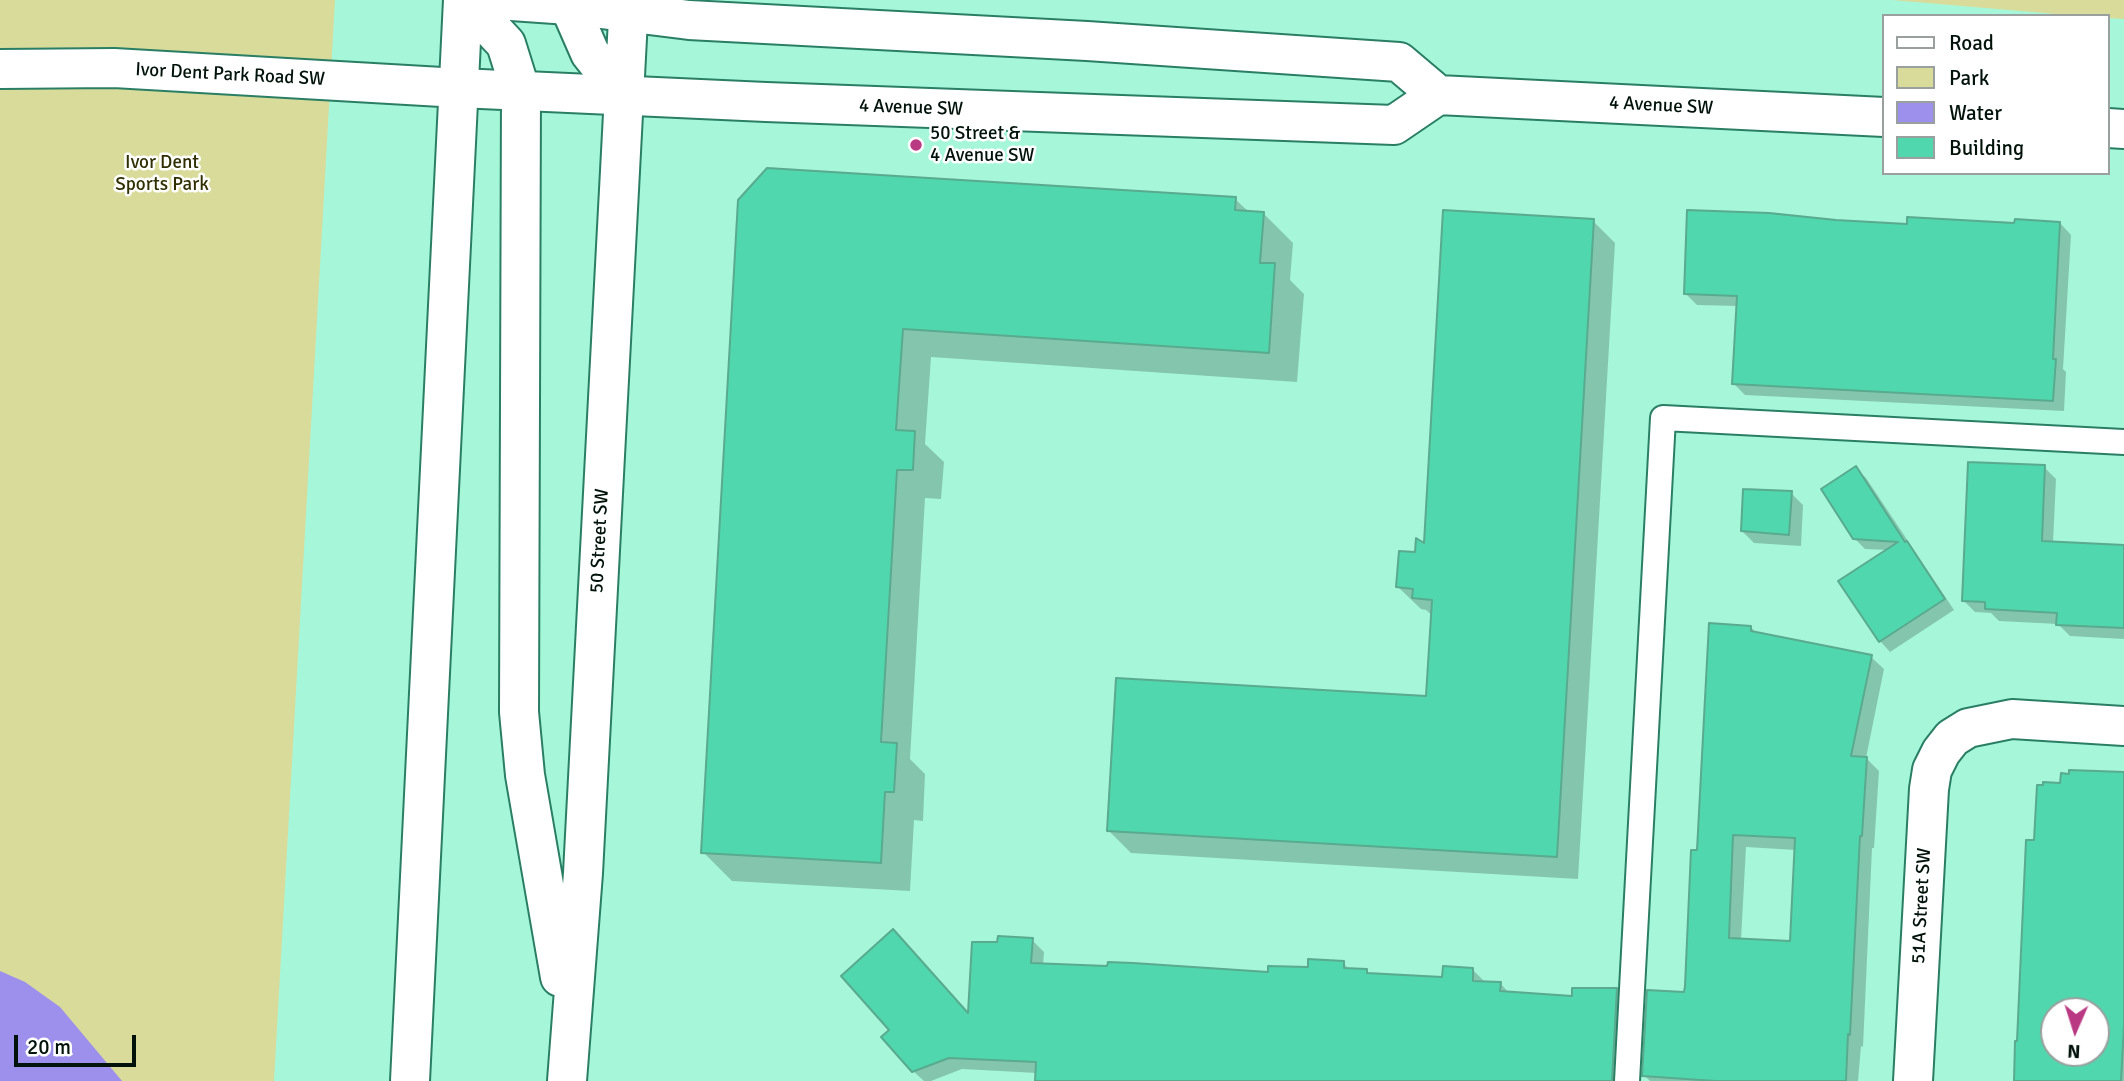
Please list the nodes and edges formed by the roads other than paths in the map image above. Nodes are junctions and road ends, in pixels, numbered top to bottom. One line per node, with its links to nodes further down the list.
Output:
1 (464, 0): 6 (street); 7 (street)
2 (497, 0): 3 (street)
3 (569, 3): 4 (street); 9 (street)
4 (628, 6): 8 (street); 9 (street, 50 Street SW)
5 (0, 69): 6 (street, Ivor Dent Park Road SW)
6 (459, 88): 7 (street, 4 Avenue SW); 14 (street)
7 (521, 92): 9 (street, 4 Avenue SW); 13 (street)
8 (1438, 95): 9 (street, 4 Avenue SW); 10 (street, 4 Avenue SW)
9 (624, 96): 13 (street, 50 Street SW)
10 (1882, 117)
11 (2124, 442): 16 (lane)
12 (2124, 726): 17 (street, 51A Street SW)
13 (570, 1034): 15 (street, 50 Street SW)
14 (410, 1081)
15 (567, 1081)
16 (1627, 1081)
17 (1913, 1081)

